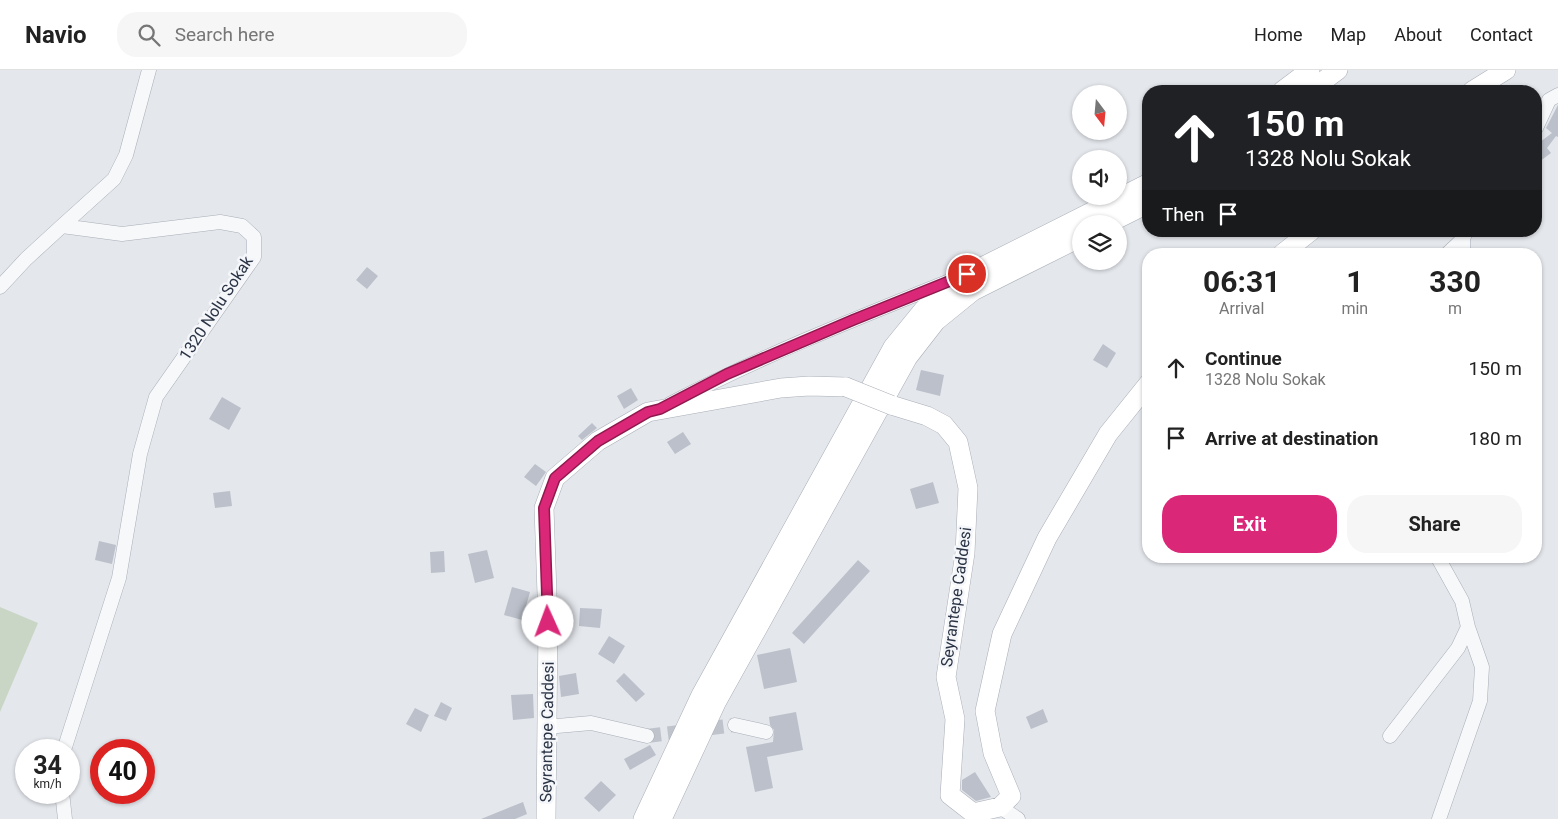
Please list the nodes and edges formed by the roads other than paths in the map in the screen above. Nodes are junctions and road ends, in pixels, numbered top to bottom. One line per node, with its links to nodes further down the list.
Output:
1 (149, 70): 15 (street)
2 (1298, 70): 6 (street)
3 (1310, 70): 7 (street)
4 (1338, 70): 8 (street)
5 (1506, 70): 9 (street)
6 (1287, 85)
7 (1290, 85)
8 (1318, 85)
9 (1482, 85)
10 (1558, 95): 11 (street)
11 (1542, 114)
12 (1142, 186): 21 (street)
13 (1142, 206): 14 (street)
14 (1125, 215)
15 (62, 226): 22 (street); 32 (street, 1320 Nolu Sokak)
16 (1303, 237): 19 (street)
17 (1463, 237): 20 (street)
18 (1072, 240): 38 (street)
19 (1290, 248)
20 (1453, 248)
21 (967, 274): 24 (street); 37 (street)
22 (0, 288)
23 (1142, 392): 34 (street)
24 (660, 409): 28 (street, Seyrantepe Caddesi); 34 (street, Seyrantepe Caddesi, bridge)
25 (1441, 563): 26 (street)
26 (1468, 627): 31 (street); 40 (street)
27 (735, 725): 29 (street)
28 (546, 726): 30 (street); 36 (street, Seyrantepe Caddesi)
29 (766, 732)
30 (647, 736)
31 (1390, 736)
32 (67, 739)
33 (63, 804): 35 (street)
34 (1000, 807): 39 (street)
35 (65, 819)
36 (546, 819)
37 (643, 819)
38 (662, 819)
39 (1018, 819)
40 (1439, 819)

